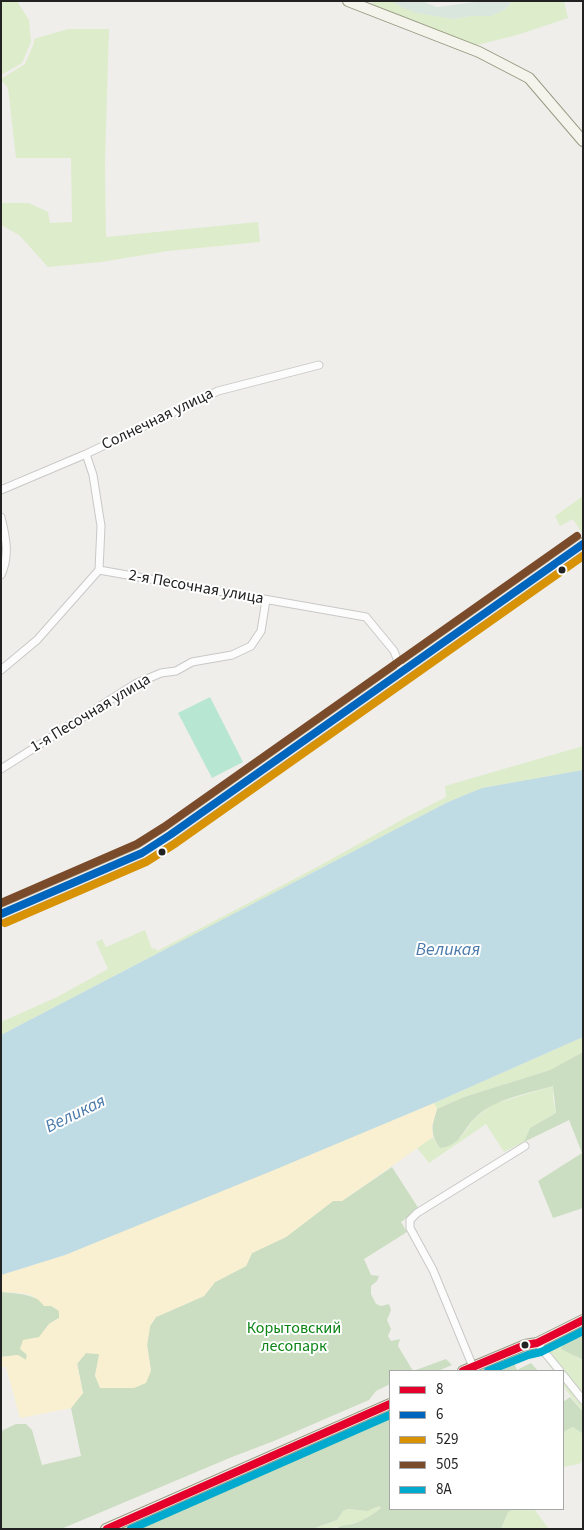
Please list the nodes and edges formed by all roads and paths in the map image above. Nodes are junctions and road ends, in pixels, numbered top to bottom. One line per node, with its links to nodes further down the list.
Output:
1 (348, 1): 2 (street)
2 (583, 141)
3 (319, 365): 4 (street, Солнечная улица)
4 (86, 454): 5 (street, Солнечная улица); 8 (street)
5 (1, 490)
6 (1, 518): 9 (street)
7 (583, 544): 12 (main road)
8 (99, 570): 10 (street, 2-я Песочная улица); 11 (street)
9 (1, 575)
10 (266, 600): 12 (street, 2-я Песочная улица); 13 (street, 1-я Песочная улица)
11 (1, 670)
12 (402, 672): 14 (main road)
13 (1, 769)
14 (1, 914)
15 (525, 1146): 18 (street)
16 (583, 1320): 17 (street)
17 (537, 1344): 18 (street); 19 (street)
18 (468, 1369)
19 (559, 1370)
20 (564, 1376): 21 (street)
21 (583, 1400)
22 (389, 1404): 23 (street)
23 (106, 1529)

